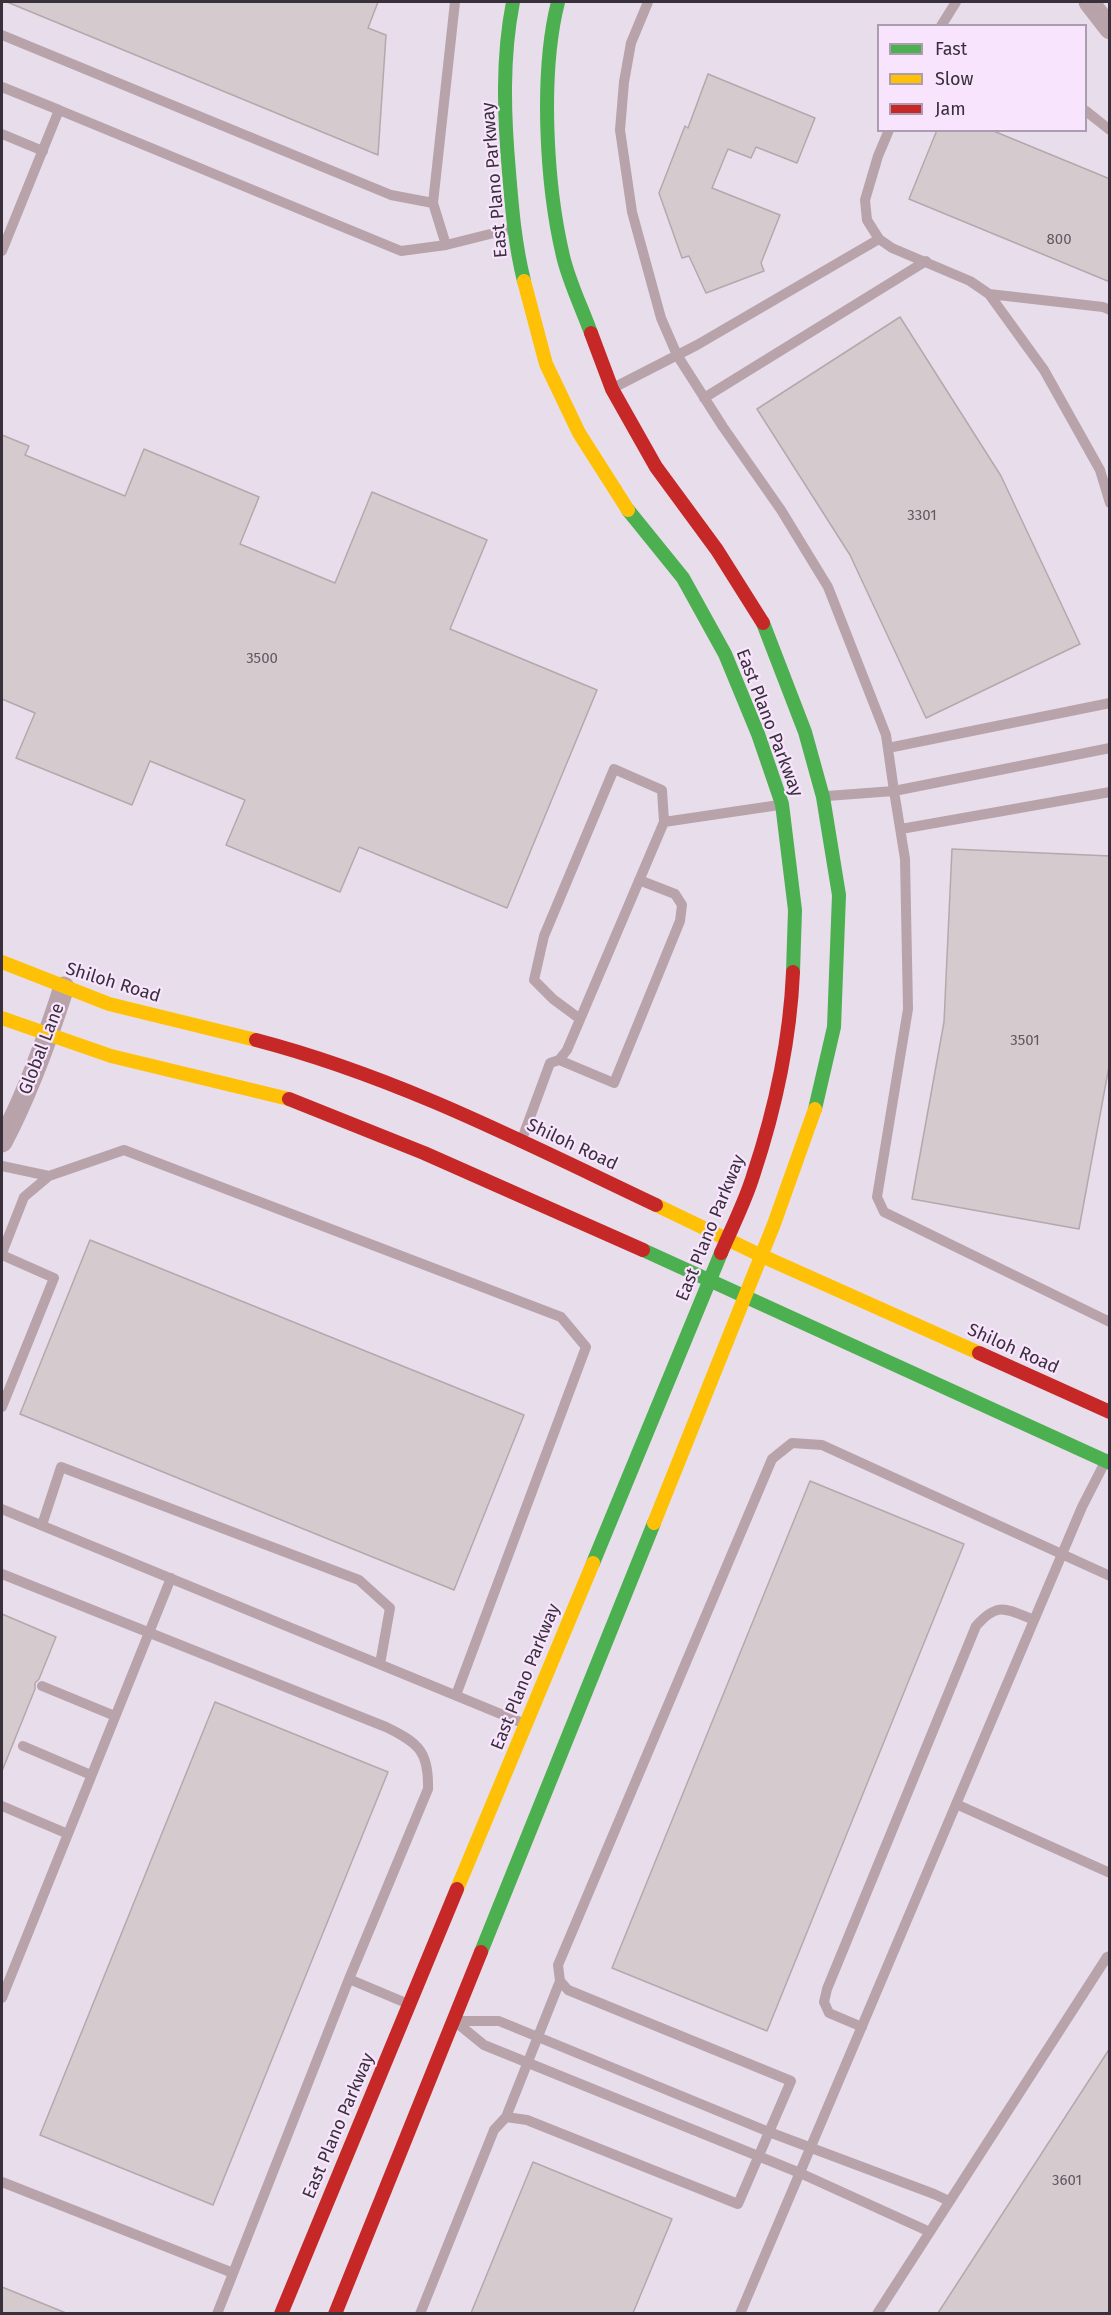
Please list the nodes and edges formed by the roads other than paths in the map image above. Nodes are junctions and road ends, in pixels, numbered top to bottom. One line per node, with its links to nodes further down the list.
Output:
1 (455, 2): 17 (lane)
2 (513, 2): 18 (main road, East Plano Parkway)
3 (558, 2): 26 (main road, East Plano Parkway)
4 (648, 2): 25 (lane)
5 (956, 2): 7 (lane)
6 (1089, 2): 8 (street)
7 (942, 24)
8 (1110, 29)
9 (2, 35): 17 (lane)
10 (2, 87): 11 (lane)
11 (59, 110): 16 (lane); 20 (lane)
12 (1087, 112): 13 (lane)
13 (1110, 130)
14 (888, 132): 19 (lane)
15 (2, 134): 16 (lane)
16 (43, 151): 21 (lane)
17 (433, 203): 20 (lane)
18 (519, 227): 20 (lane); 36 (main road, East Plano Parkway)
19 (879, 239): 22 (lane); 25 (lane)
20 (446, 244)
21 (2, 251)
22 (926, 261): 23 (lane); 27 (lane)
23 (989, 294): 24 (lane); 28 (lane)
24 (1110, 310)
25 (677, 355): 26 (lane); 27 (lane)
26 (612, 389): 35 (main road, East Plano Parkway)
27 (704, 398): 31 (lane)
28 (1105, 468): 29 (lane)
29 (1110, 503)
30 (1110, 703): 31 (lane)
31 (888, 748): 33 (lane)
32 (1110, 748): 33 (lane)
33 (894, 791): 35 (lane); 38 (lane)
34 (1110, 792): 38 (lane)
35 (818, 798): 52 (main road, East Plano Parkway)
36 (787, 803): 37 (lane); 50 (main road, East Plano Parkway)
37 (664, 822): 39 (lane); 43 (lane)
38 (900, 830): 55 (lane)
39 (639, 880): 43 (lane); 45 (lane)
40 (2, 962): 41 (main road, Shiloh Road)
41 (64, 987): 44 (street, Global Lane); 47 (main road, Shiloh Road)
42 (2, 1018): 44 (main road)
43 (580, 1019): 45 (lane)
44 (48, 1035): 46 (street, Global Lane); 53 (main road)
45 (559, 1060): 47 (lane)
46 (2, 1142)
47 (522, 1142): 50 (main road, Shiloh Road)
48 (2, 1166): 49 (lane)
49 (49, 1176): 51 (lane); 69 (lane)
50 (727, 1238): 52 (main road, Shiloh Road); 53 (main road, East Plano Parkway)
51 (2, 1254): 56 (lane)
52 (762, 1256): 54 (main road, East Plano Parkway); 57 (main road, Shiloh Road)
53 (710, 1280): 54 (main road); 71 (main road, East Plano Parkway)
54 (747, 1296): 58 (main road); 83 (main road, East Plano Parkway)
55 (1110, 1322)
56 (2, 1407)
57 (1110, 1412)
58 (1108, 1459): 61 (lane)
59 (2, 1509): 60 (lane)
60 (42, 1525): 64 (lane); 67 (lane)
61 (1062, 1554): 63 (lane); 65 (lane); 80 (lane)
62 (2, 1574): 66 (lane)
63 (1110, 1576)
64 (171, 1578): 66 (lane); 67 (lane)
65 (1034, 1620): 74 (lane); 84 (lane)
66 (147, 1634): 70 (lane); 79 (lane)
67 (380, 1664): 69 (lane)
68 (42, 1686): 70 (lane)
69 (456, 1695): 71 (lane)
70 (115, 1716): 73 (lane)
71 (531, 1726): 82 (main road, East Plano Parkway)
72 (23, 1746): 73 (lane)
73 (92, 1775): 76 (lane)
74 (956, 1804): 77 (lane); 84 (lane)
75 (2, 1806): 76 (lane)
76 (68, 1834): 81 (lane)
77 (1110, 1873)
78 (1109, 1955): 93 (lane)
79 (349, 1979): 82 (lane); 95 (lane)
80 (560, 1981): 85 (lane); 88 (lane)
81 (2, 1998)
82 (415, 2006): 97 (main road, East Plano Parkway)
83 (449, 2019): 85 (lane); 86 (lane); 98 (main road, East Plano Parkway)
84 (862, 2027): 89 (lane)
85 (537, 2037): 86 (lane); 88 (lane)
86 (526, 2062): 87 (lane); 90 (lane)
87 (506, 2117): 90 (lane); 99 (lane)
88 (769, 2132): 89 (lane); 90 (lane)
89 (811, 2147): 91 (lane); 93 (lane)
90 (759, 2156): 91 (lane)
91 (800, 2173): 94 (lane); 100 (lane)
92 (2, 2182): 95 (lane)
93 (949, 2201): 94 (lane)
94 (930, 2232): 101 (lane)
95 (233, 2273): 96 (lane)
96 (217, 2313)
97 (281, 2313)
98 (335, 2313)
99 (420, 2313)
100 (740, 2313)
101 (877, 2313)

